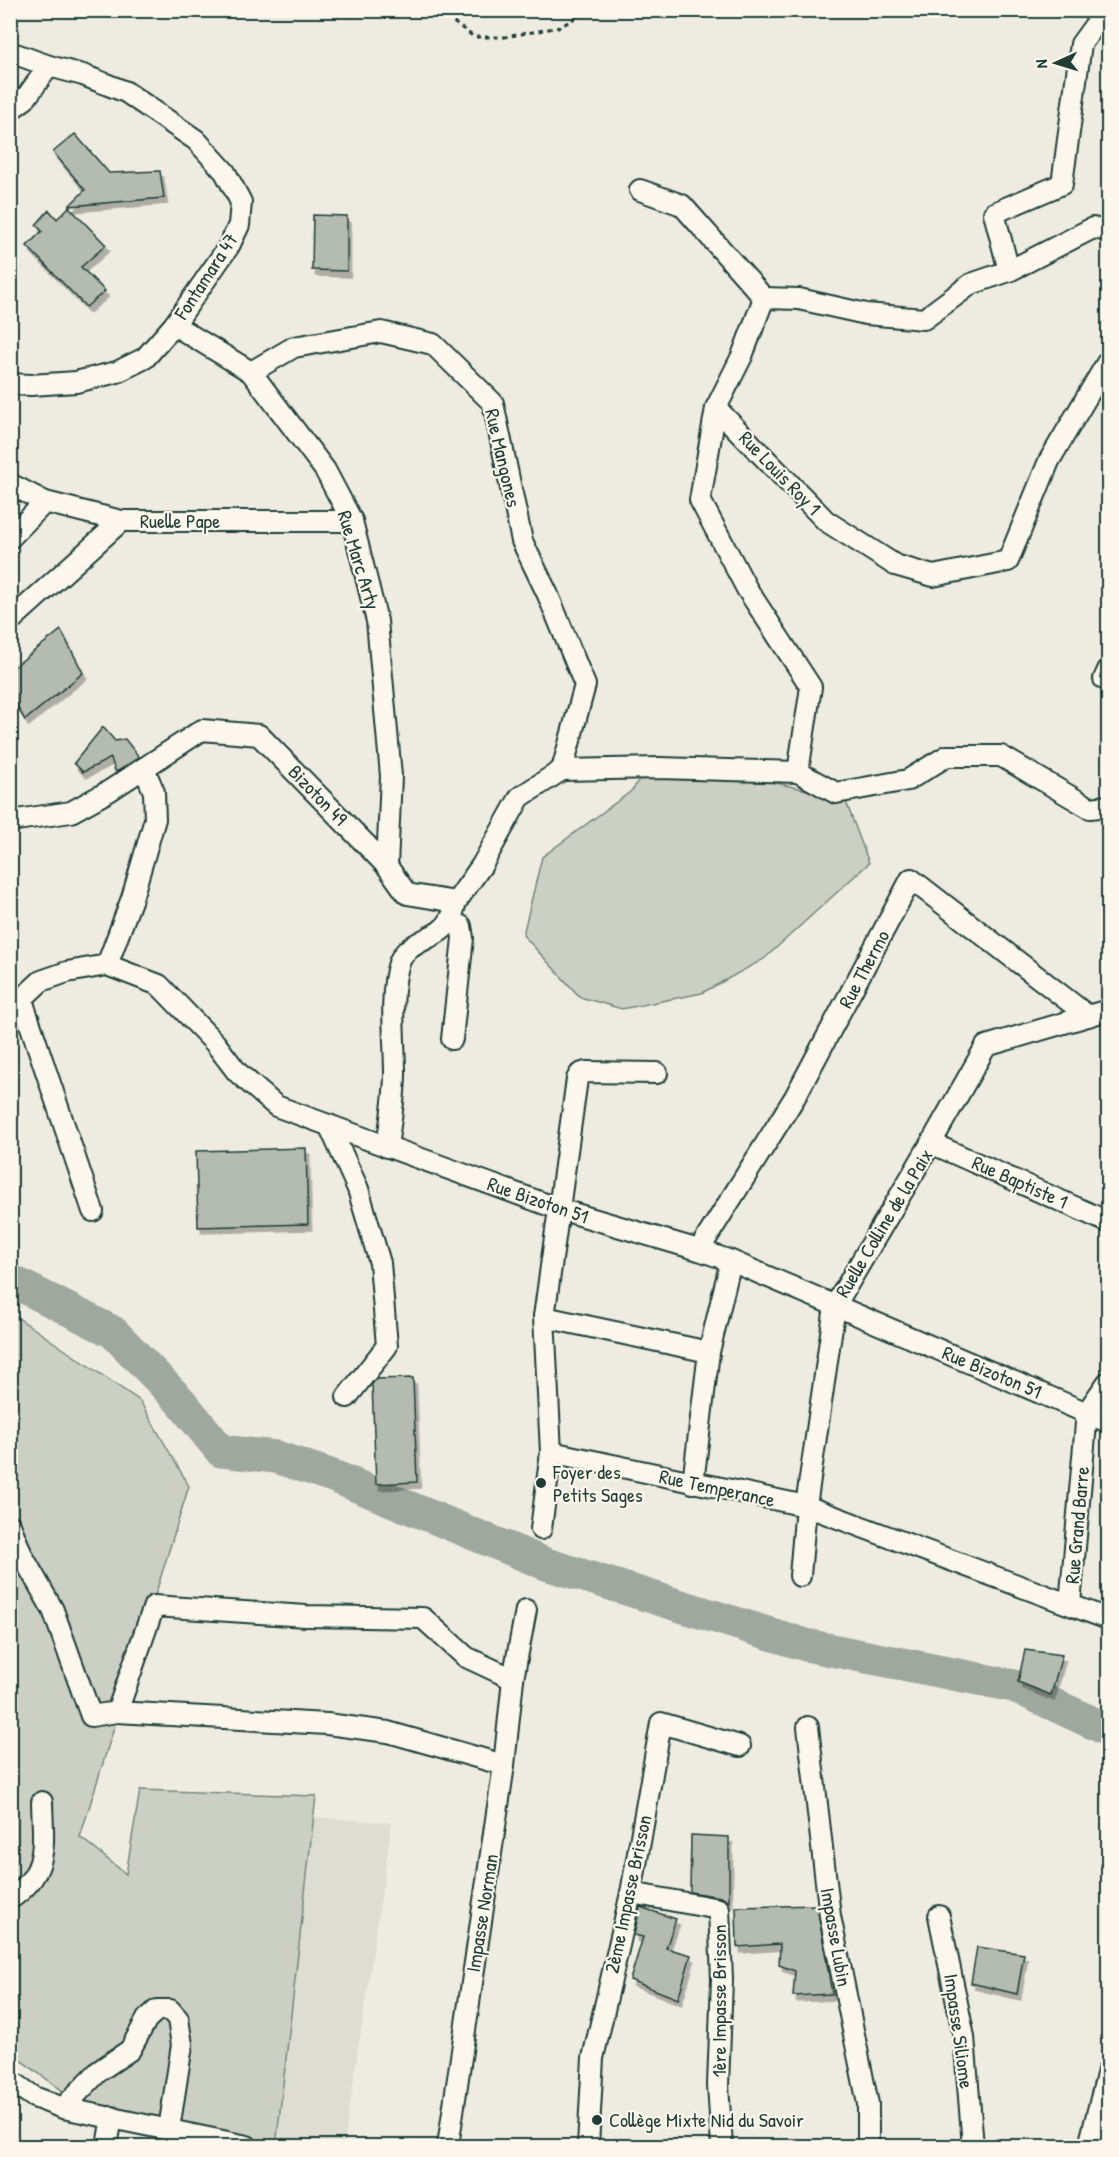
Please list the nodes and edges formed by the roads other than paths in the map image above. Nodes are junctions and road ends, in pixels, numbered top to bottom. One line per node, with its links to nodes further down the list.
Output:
1 (1096, 10): 7 (street)
2 (10, 52): 3 (street, Fontamara 47)
3 (49, 66): 4 (street); 9 (street, Fontamara 47)
4 (10, 110)
5 (640, 190): 8 (street)
6 (1108, 231): 7 (street)
7 (1009, 271): 8 (street)
8 (764, 298): 13 (street)
9 (174, 325): 11 (street, Rue Marc Arty); 12 (street, Fontamara 47)
10 (1108, 361): 13 (street, Rue Louis Roy 1)
11 (251, 372): 17 (street, Rue Marc Arty); 21 (street, Rue Mangones)
12 (10, 384)
13 (716, 408): 22 (street, Rue Louis Roy 1)
14 (10, 484): 15 (street)
15 (45, 502): 16 (street); 18 (street)
16 (121, 521): 17 (street, Ruelle Pape); 19 (street, Ruelle Pape)
17 (352, 521): 25 (street, Rue Marc Arty)
18 (10, 538)
19 (10, 621)
20 (144, 768): 24 (street, Bizoton 49); 25 (street, Bizoton 49); 27 (street)
21 (562, 770): 22 (street); 26 (street)
22 (798, 772): 23 (street)
23 (1108, 806)
24 (10, 820)
25 (387, 866): 26 (street, Bizoton 49)
26 (453, 911): 31 (street); 35 (street)
27 (107, 965): 28 (street); 33 (street, Rue Bizoton 51)
28 (16, 1005): 37 (street)
29 (1108, 1010): 30 (street, Ruelle Colline de la Paix)
30 (1088, 1016): 34 (street, Ruelle Colline de la Paix); 39 (street, Rue Thermo)
31 (452, 1039)
32 (657, 1073): 36 (street)
33 (329, 1125): 35 (street, Rue Bizoton 51); 45 (street)
34 (931, 1143): 38 (street, Rue Baptiste 1); 41 (street, Ruelle Colline de la Paix)
35 (387, 1147): 36 (street, Rue Bizoton 51)
36 (559, 1209): 39 (street, Rue Bizoton 51); 42 (street)
37 (93, 1211)
38 (1108, 1221)
39 (699, 1250): 40 (street, Rue Bizoton 51)
40 (731, 1262): 41 (street, Rue Bizoton 51); 43 (street)
41 (835, 1306): 46 (street, Rue Bizoton 51); 50 (street, Ruelle Colline de la Paix)
42 (544, 1317): 43 (street); 48 (street)
43 (709, 1352): 49 (street)
44 (1108, 1382): 46 (street, Rue Grand Barre)
45 (347, 1397)
46 (1087, 1412): 47 (street, Rue Bizoton 51); 54 (street, Rue Grand Barre)
47 (1108, 1422)
48 (551, 1452): 49 (street, Rue Temperance); 52 (street)
49 (693, 1483): 50 (street, Rue Temperance)
50 (806, 1506): 53 (street, Ruelle Colline de la Paix); 54 (street, Rue Temperance)
51 (10, 1526): 58 (street)
52 (540, 1529)
53 (800, 1576)
54 (1070, 1604): 56 (street, Rue Temperance)
55 (526, 1610): 57 (street, Impasse Norman)
56 (1108, 1619)
57 (513, 1679): 58 (street); 61 (street, Impasse Norman)
58 (117, 1712): 61 (street)
59 (808, 1727): 76 (street, Impasse Lubin)
60 (740, 1746): 63 (street, 2ème Impasse Brisson)
61 (504, 1766): 73 (street, Impasse Norman)
62 (42, 1802): 64 (street)
63 (631, 1893): 74 (street, 2ème Impasse Brisson); 75 (street, 1ère Impasse Brisson)
64 (10, 1899)
65 (939, 1916): 77 (street, Impasse Siliome)
66 (1108, 2071): 78 (street)
67 (10, 2080): 68 (street)
68 (63, 2108): 69 (street); 70 (street)
69 (112, 2117): 70 (street); 71 (street)
70 (169, 2129): 72 (street)
71 (107, 2146)
72 (247, 2146)
73 (448, 2146)
74 (588, 2146)
75 (722, 2146)
76 (868, 2146)
77 (973, 2146)
78 (1090, 2146)

